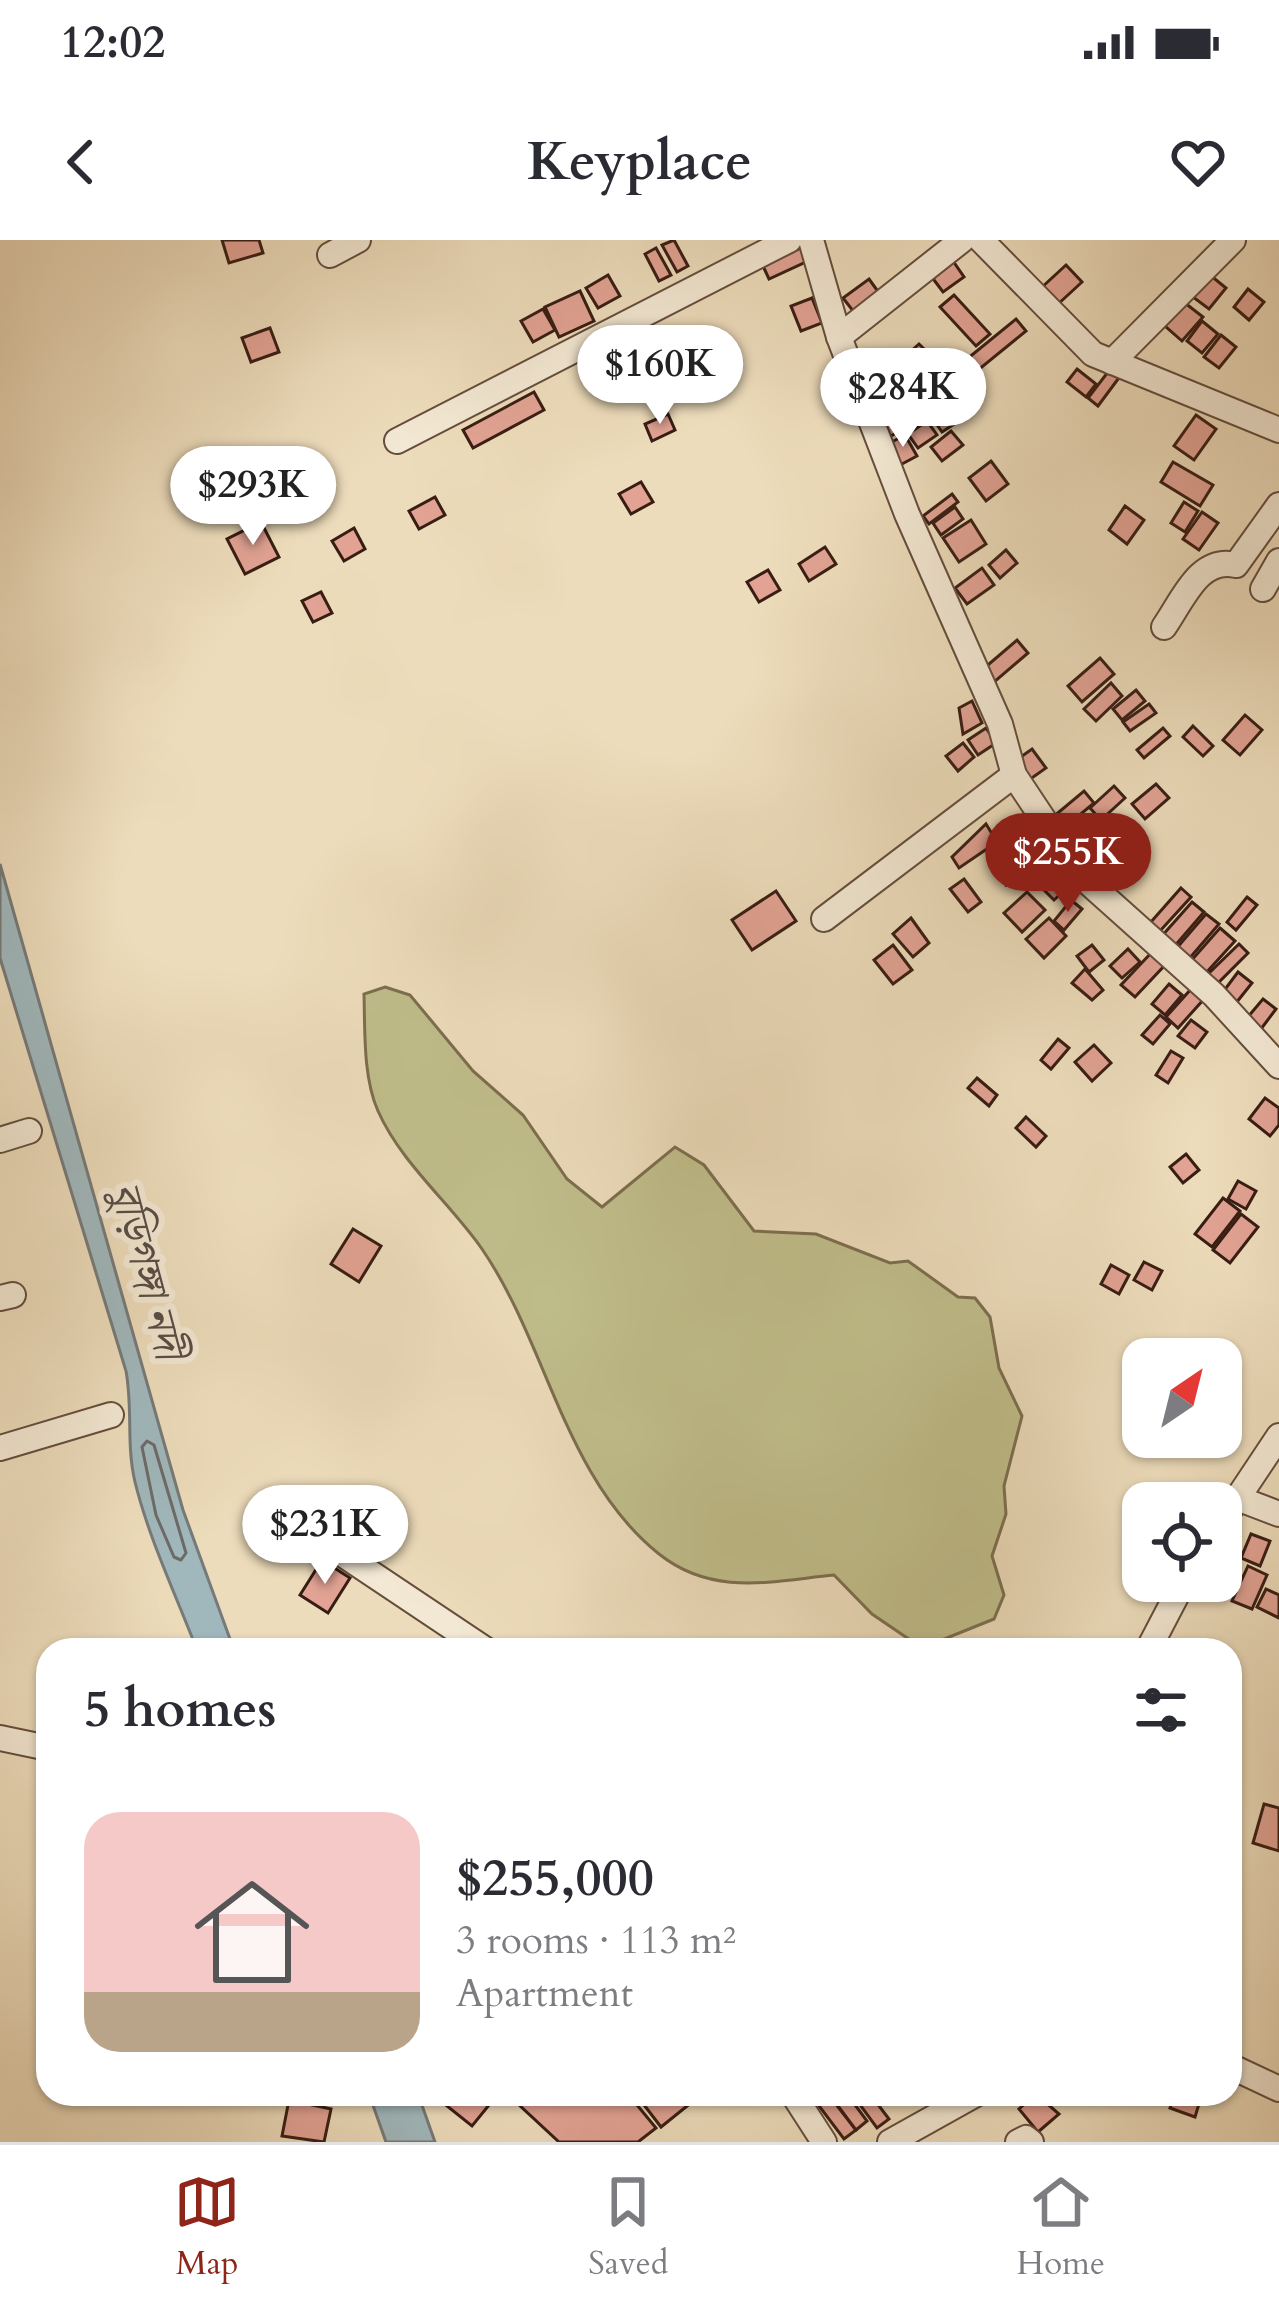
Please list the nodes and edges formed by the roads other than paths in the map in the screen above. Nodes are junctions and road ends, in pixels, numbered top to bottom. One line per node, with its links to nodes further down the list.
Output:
1 (358, 240): 7 (street)
2 (789, 240): 11 (street)
3 (811, 240): 8 (street)
4 (962, 240): 8 (street)
5 (981, 240): 9 (street)
6 (1233, 240): 9 (street)
7 (330, 255)
8 (839, 337): 16 (street)
9 (1112, 362): 10 (street)
10 (1279, 430)
11 (397, 441)
12 (1279, 506): 15 (street)
13 (1279, 562): 14 (street)
14 (1263, 589)
15 (1165, 627)
16 (1013, 775): 17 (street); 18 (street)
17 (824, 919)
18 (1279, 1066)
19 (29, 1131): 20 (street)
20 (0, 1140)
21 (111, 1415): 23 (street)
22 (1279, 1436): 24 (street)
23 (0, 1448)
24 (1242, 1491)
25 (1242, 1500): 27 (street)
26 (278, 1511): 29 (street)
27 (1279, 1514)
28 (1173, 1602): 30 (street)
29 (468, 1638)
30 (1154, 1638)
31 (0, 1738): 32 (street)
32 (36, 1746)
33 (1242, 2072): 34 (street)
34 (1279, 2089)
35 (801, 2106): 38 (street)
36 (960, 2106): 37 (street)
37 (920, 2136): 39 (street)
38 (824, 2142)
39 (890, 2142)
40 (1018, 2142): 41 (street)
41 (1031, 2142)

